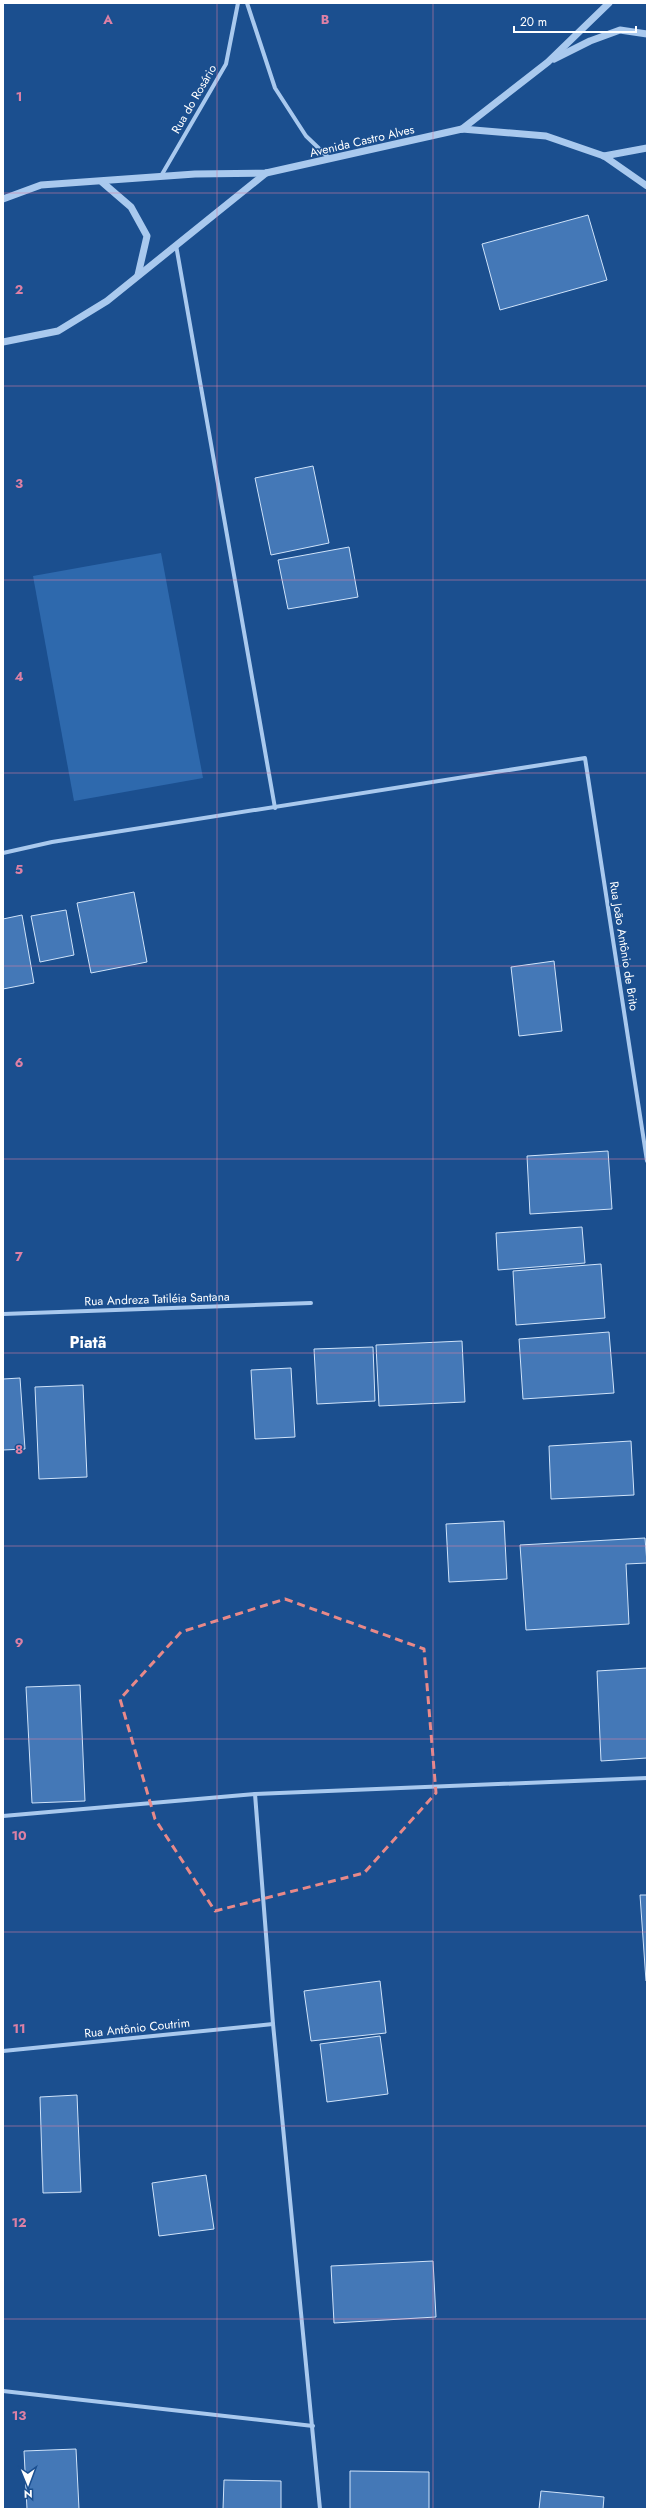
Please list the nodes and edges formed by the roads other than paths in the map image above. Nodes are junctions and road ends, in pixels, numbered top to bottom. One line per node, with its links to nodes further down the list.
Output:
1 (238, 3): 11 (street, Rua do Rosário)
2 (247, 3): 9 (street)
3 (609, 3): 5 (street)
4 (647, 34): 5 (street)
5 (548, 62): 6 (street)
6 (462, 129): 8 (street); 9 (street, Avenida Castro Alves)
7 (647, 148): 8 (street)
8 (604, 156): 13 (street)
9 (331, 159): 10 (street, Avenida Castro Alves)
10 (266, 173): 11 (street, Avenida Castro Alves); 15 (street, Avenida Castro Alves)
11 (160, 178): 12 (street, Avenida Castro Alves)
12 (102, 182): 14 (street, Avenida Castro Alves); 16 (street)
13 (647, 186)
14 (3, 199)
15 (176, 245): 16 (street, Avenida Castro Alves); 18 (street)
16 (138, 275): 17 (street, Avenida Castro Alves)
17 (3, 342)
18 (275, 808): 19 (street); 20 (street, Rua João Antônio de Brito)
19 (3, 853)
20 (647, 1161)
21 (311, 1303): 22 (street, Rua Andreza Tatiléia Santana)
22 (3, 1314)
23 (647, 1778): 24 (street)
24 (255, 1794): 25 (street); 26 (street)
25 (3, 1816)
26 (273, 2024): 27 (street, Rua Antônio Coutrim); 29 (street)
27 (3, 2051)
28 (3, 2391): 29 (street)
29 (313, 2426): 30 (street)
30 (320, 2509)

